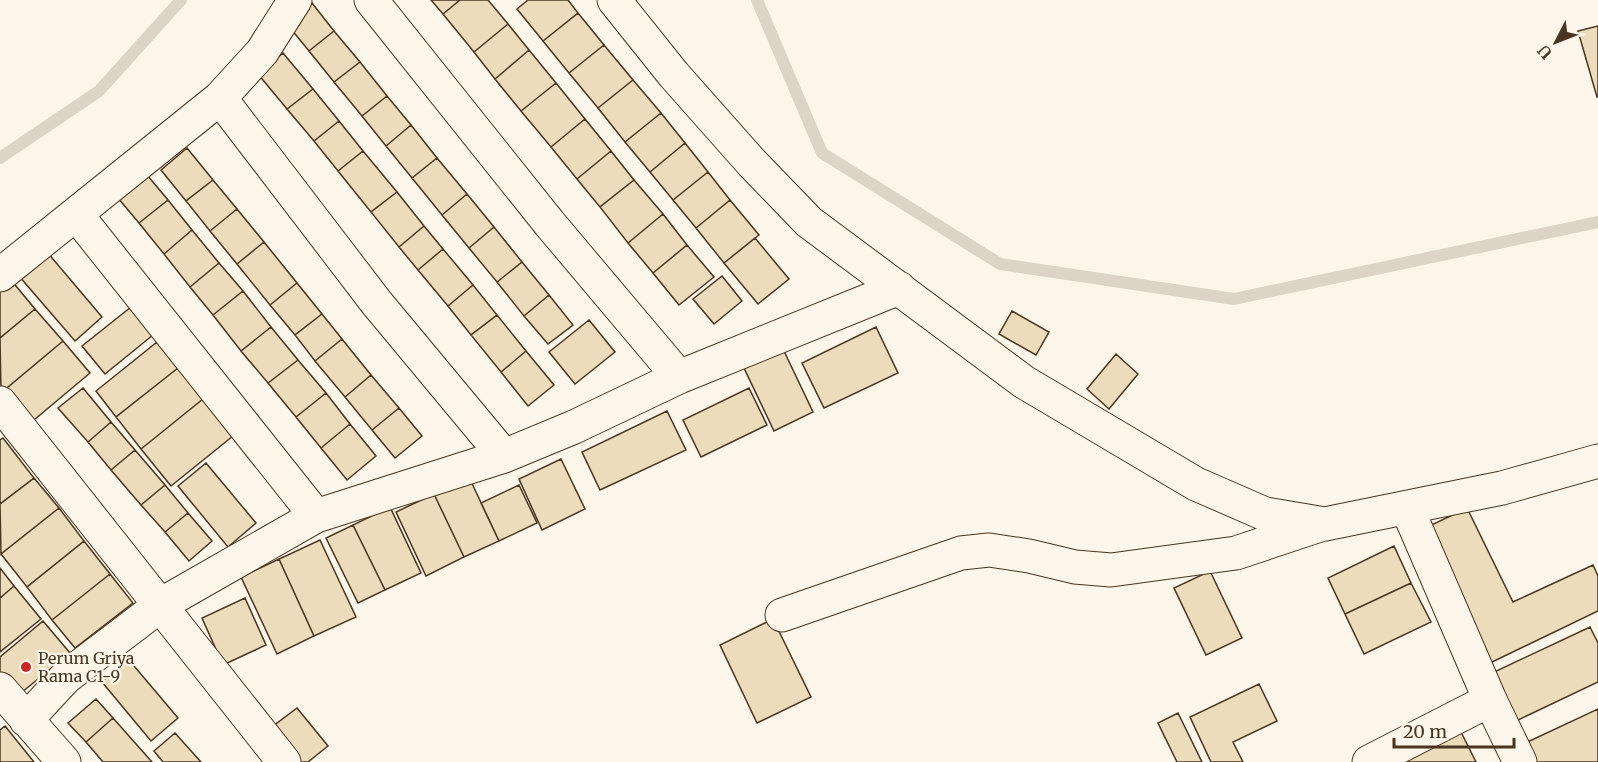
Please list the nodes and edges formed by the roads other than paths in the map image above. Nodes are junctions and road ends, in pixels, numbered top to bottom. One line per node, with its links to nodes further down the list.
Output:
1 (295, 0): 4 (street)
2 (371, 0): 8 (street)
3 (614, 0): 7 (street)
4 (220, 98): 5 (street); 10 (street)
5 (76, 214): 6 (street); 13 (street)
6 (0, 275)
7 (899, 288): 8 (street); 14 (street)
8 (679, 376): 10 (street)
9 (0, 403): 15 (street)
10 (504, 456): 13 (street)
11 (1598, 461): 12 (street)
12 (1407, 508): 14 (street); 18 (street)
13 (316, 516): 15 (street)
14 (1325, 524): 16 (street)
15 (162, 604): 19 (street); 21 (street)
16 (782, 615)
17 (0, 689): 19 (street)
18 (1490, 700): 22 (street); 23 (street)
19 (26, 720): 20 (street)
20 (64, 762)
21 (284, 762)
22 (1369, 762)
23 (1521, 762)

